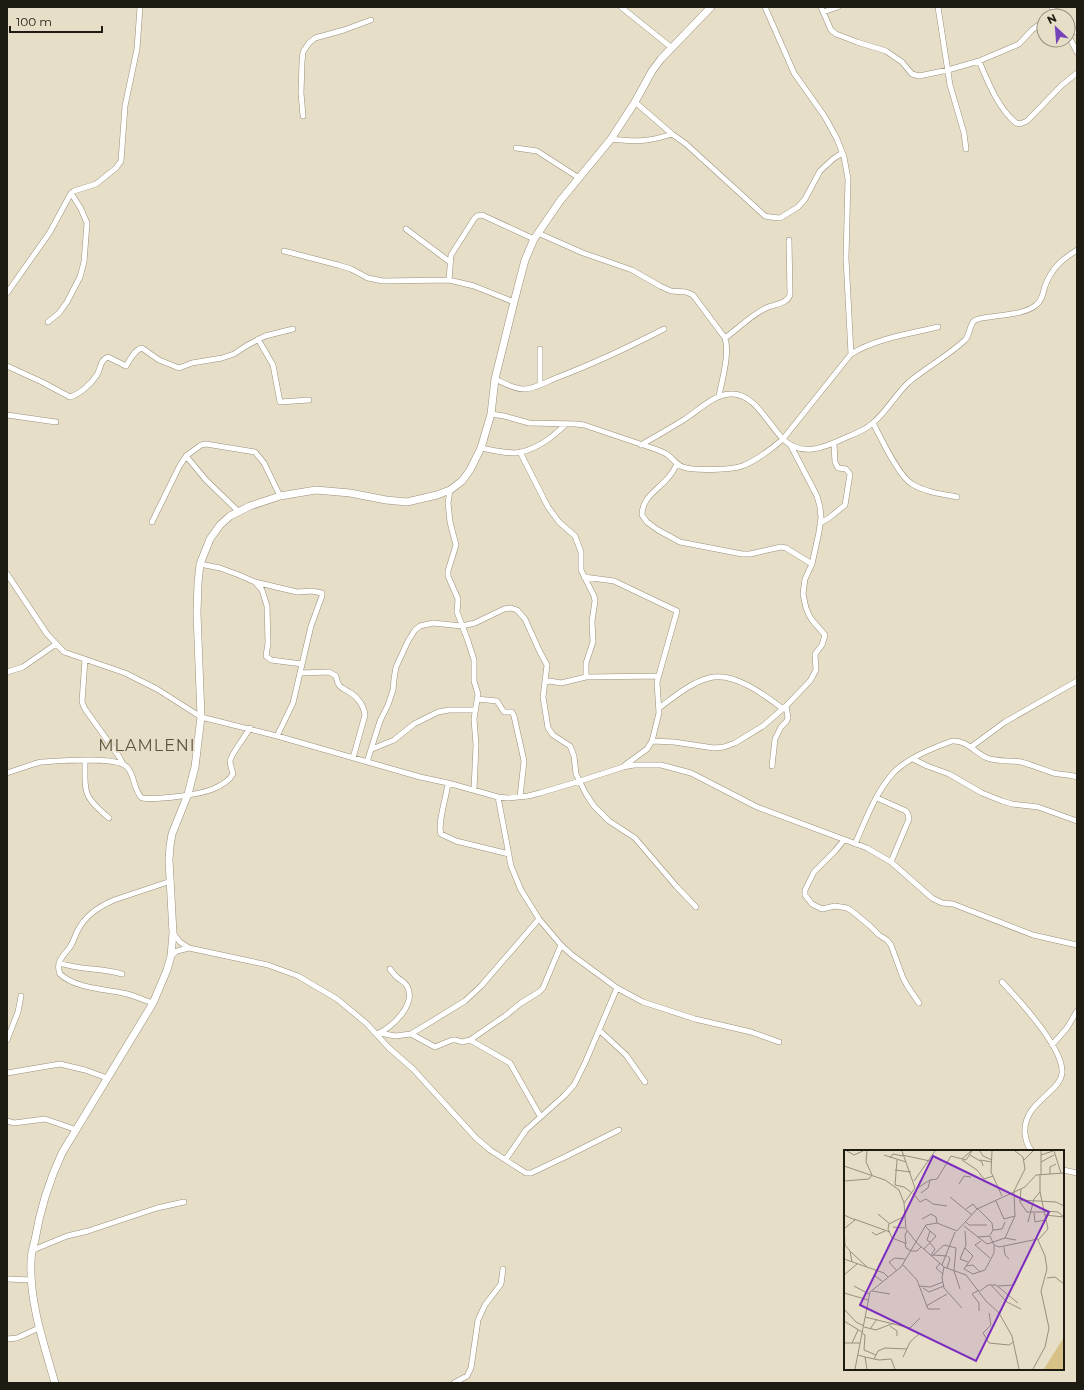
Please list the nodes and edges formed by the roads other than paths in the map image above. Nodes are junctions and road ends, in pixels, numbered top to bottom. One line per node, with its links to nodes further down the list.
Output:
1 (140, 7): 22 (street)
2 (621, 7): 10 (street)
3 (711, 7): 10 (main road)
4 (765, 7): 20 (street)
5 (838, 7): 7 (street)
6 (938, 7): 12 (street)
7 (822, 10): 12 (street)
8 (371, 20): 15 (street)
9 (1036, 27): 11 (street)
10 (672, 48): 14 (main road)
11 (979, 61): 12 (street); 13 (street)
12 (948, 70): 19 (street)
13 (1077, 73)
14 (635, 102): 16 (street); 17 (main road)
15 (303, 116)
16 (672, 134): 17 (street); 20 (street)
17 (611, 139): 21 (main road)
18 (516, 148): 21 (street)
19 (966, 148)
20 (842, 153): 39 (street)
21 (579, 178): 24 (main road)
22 (71, 193): 30 (street); 32 (street)
23 (406, 229): 28 (street)
24 (536, 236): 28 (street); 31 (main road); 36 (street)
25 (789, 240): 36 (street)
26 (1077, 250): 49 (street)
27 (284, 251): 29 (street)
28 (450, 262): 29 (street)
29 (449, 280): 31 (street)
30 (7, 293)
31 (514, 302): 41 (main road)
32 (48, 322)
33 (938, 327): 39 (street)
34 (293, 329): 37 (street)
35 (664, 329): 42 (street)
36 (725, 338): 43 (street)
37 (258, 339): 40 (street); 44 (street)
38 (540, 349): 42 (street)
39 (851, 354): 50 (street)
40 (7, 366)
41 (495, 379): 42 (street); 45 (main road)
42 (540, 385)
43 (719, 396): 50 (street); 53 (street)
44 (309, 400)
45 (491, 414): 48 (street); 54 (main road)
46 (7, 415): 47 (street)
47 (56, 422)
48 (566, 424): 53 (street); 55 (street)
49 (873, 424): 52 (street); 60 (street)
50 (783, 439): 51 (street); 57 (street)
51 (789, 444): 52 (street); 63 (street)
52 (834, 444): 63 (street)
53 (641, 445): 57 (street)
54 (481, 448): 55 (street); 58 (main road)
55 (520, 452): 67 (street)
56 (186, 456): 59 (street); 61 (street); 62 (street)
57 (677, 464): 65 (street)
58 (450, 490): 59 (main road); 69 (street)
59 (280, 496): 61 (main road)
60 (957, 498)
61 (238, 511): 64 (main road)
62 (152, 522)
63 (820, 523): 65 (street)
64 (200, 564): 68 (street); 83 (main road)
65 (812, 564): 80 (street)
66 (7, 574): 70 (street)
67 (584, 577): 75 (street); 76 (street)
68 (255, 582): 72 (street); 72 (street)
69 (462, 626): 78 (street); 79 (street); 88 (street)
70 (56, 644): 71 (street); 73 (street)
71 (85, 659): 83 (street); 93 (street)
72 (302, 664): 74 (street)
73 (7, 672)
74 (300, 673): 85 (street); 89 (street)
75 (659, 676): 76 (street); 81 (street)
76 (586, 677): 78 (street)
77 (1077, 681): 87 (street)
78 (545, 682): 98 (street)
79 (477, 699): 82 (street); 103 (street)
80 (784, 707): 81 (street); 86 (street); 94 (street)
81 (659, 708): 86 (street)
82 (475, 710): 88 (street); 100 (street)
83 (201, 716): 84 (street); 101 (main road)
84 (250, 728): 85 (street); 101 (street)
85 (277, 736): 89 (street)
86 (652, 741): 95 (street)
87 (971, 747): 90 (street); 97 (street)
88 (372, 749): 92 (street)
89 (353, 758): 92 (street)
90 (913, 759): 104 (street); 106 (street)
91 (85, 761): 93 (street); 96 (street); 105 (street)
92 (367, 762): 99 (street)
93 (123, 764): 101 (street)
94 (772, 766)
95 (623, 767): 98 (street); 107 (street)
96 (7, 773)
97 (1077, 777)
98 (580, 781): 103 (street); 112 (street)
99 (448, 783): 100 (street); 109 (street)
100 (474, 790): 102 (street)
101 (188, 794): 111 (main road)
102 (498, 797): 103 (street); 109 (street)
103 (520, 797)
104 (877, 798): 108 (street); 110 (street)
105 (109, 818)
106 (1077, 821)
107 (844, 840): 108 (street); 126 (street)
108 (855, 844): 110 (street)
109 (509, 854): 113 (street)
110 (891, 862): 116 (street)
111 (171, 881): 114 (main road); 119 (street)
112 (696, 907)
113 (539, 919): 115 (street); 130 (street)
114 (173, 933): 117 (street); 118 (main road)
115 (561, 945): 123 (street); 132 (street)
116 (1077, 945)
117 (189, 948): 118 (street); 129 (street)
118 (171, 956): 125 (main road)
119 (60, 964): 121 (street); 125 (street)
120 (390, 969): 129 (street)
121 (122, 974)
122 (1002, 982): 134 (street)
123 (617, 988): 128 (street); 133 (street)
124 (21, 996): 131 (street)
125 (153, 1003): 136 (main road)
126 (919, 1003)
127 (1077, 1011): 134 (street)
128 (599, 1030): 137 (street); 138 (street)
129 (378, 1034): 130 (street); 143 (street)
130 (411, 1034): 132 (street)
131 (7, 1040)
132 (470, 1040): 138 (street)
133 (779, 1042)
134 (1052, 1045): 142 (street)
135 (7, 1073): 136 (street)
136 (107, 1078): 140 (main road)
137 (645, 1082)
138 (540, 1116): 143 (street)
139 (7, 1121): 140 (street)
140 (77, 1130): 147 (main road)
141 (619, 1130): 143 (street)
142 (1031, 1150)
143 (506, 1159)
144 (1064, 1170): 145 (street)
145 (1077, 1173)
146 (184, 1202): 147 (street)
147 (33, 1250): 150 (main road)
148 (504, 1269): 153 (street)
149 (7, 1279): 150 (street)
150 (32, 1280): 151 (main road)
151 (39, 1328): 152 (street); 154 (main road)
152 (7, 1339)
153 (463, 1382): 155 (street)
154 (56, 1383)
155 (454, 1383)

